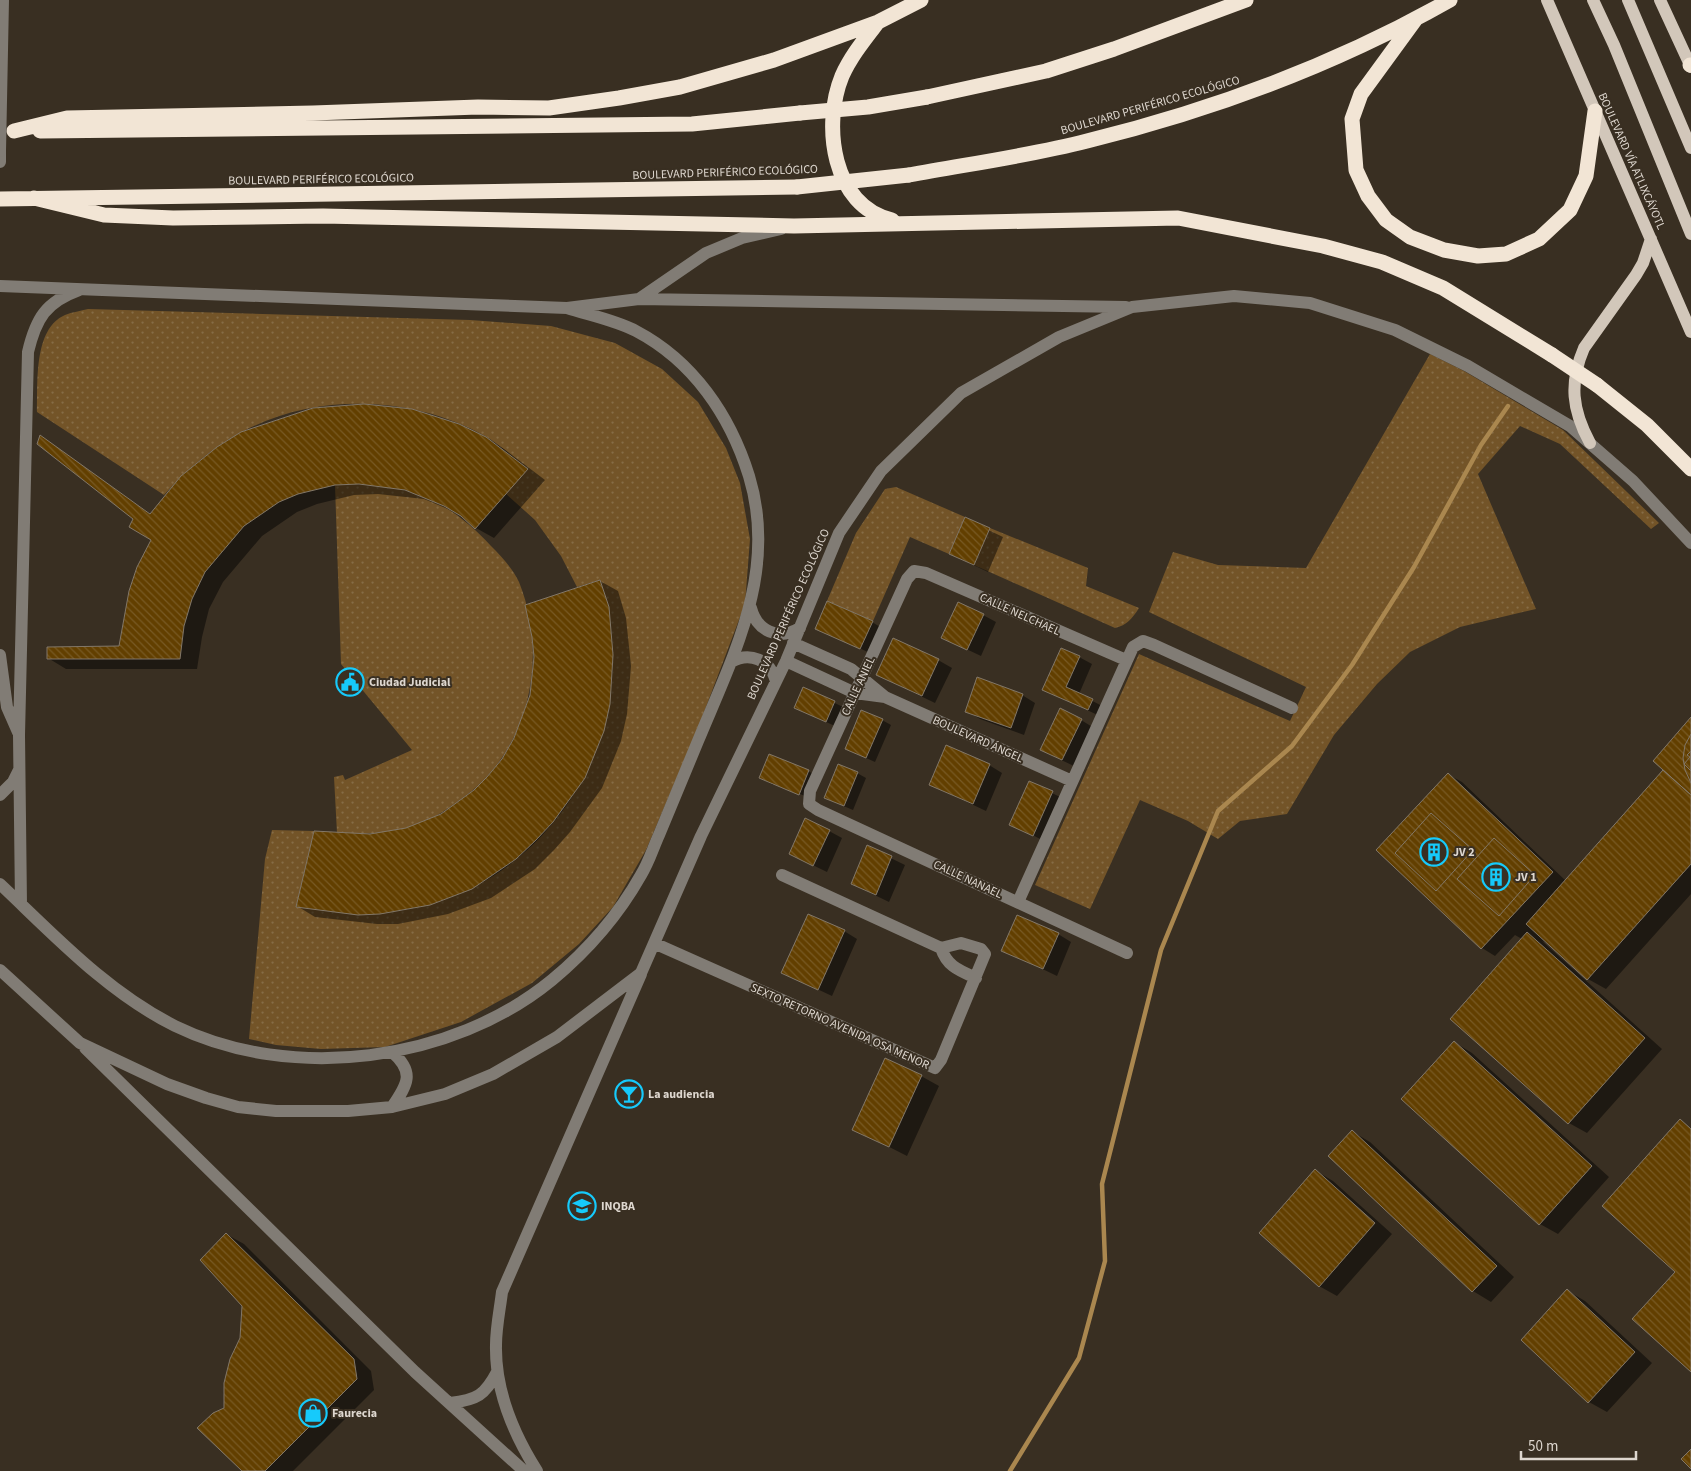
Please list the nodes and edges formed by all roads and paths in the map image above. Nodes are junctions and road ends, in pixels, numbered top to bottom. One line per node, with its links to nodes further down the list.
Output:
1 (3, 0): 15 (street, bridge)
2 (1246, 0): 13 (highway, bridge)
3 (1450, 0): 9 (highway, BOULEVARD PERIFÉRICO ECOLÓGICO)
4 (1548, 0): 12 (main road, BOULEVARD VÍA ATLIXCÁYOTL)
5 (1593, 0): 20 (main road, BOULEVARD VÍA ATLIXCÁYOTL)
6 (1628, 0): 14 (main road)
7 (1660, 0): 11 (main road)
8 (913, 2): 10 (highway)
9 (1416, 19): 12 (highway); 17 (highway, BOULEVARD PERIFÉRICO ECOLÓGICO, bridge)
10 (878, 22): 13 (highway); 18 (highway)
11 (1691, 66)
12 (1595, 111): 21 (main road, BOULEVARD VÍA ATLIXCÁYOTL)
13 (7, 131)
14 (1691, 148)
15 (0, 162)
16 (0, 198): 17 (highway, BOULEVARD PERIFÉRICO ECOLÓGICO)
17 (34, 198): 19 (highway)
18 (906, 223): 19 (highway); 29 (highway, bridge)
19 (794, 226): 24 (street)
20 (1691, 234)
21 (1651, 239): 27 (main road, BOULEVARD VÍA ATLIXCÁYOTL); 28 (main road)
22 (0, 286): 23 (street)
23 (85, 288): 26 (street); 44 (street)
24 (639, 299): 25 (street); 26 (street)
25 (1132, 307): 28 (street, BOULEVARD PERIFÉRICO ECOLÓGICO); 33 (street, BOULEVARD PERIFÉRICO ECOLÓGICO)
26 (567, 308): 32 (street)
27 (1691, 332)
28 (1590, 443): 30 (street, BOULEVARD PERIFÉRICO ECOLÓGICO)
29 (1691, 469)
30 (1691, 543)
31 (914, 571): 36 (street, CALLE NELCHAEL); 39 (street, CALLE ANIEL)
32 (751, 608): 33 (street); 38 (street)
33 (800, 628): 34 (street, BOULEVARD PERIFÉRICO ECOLÓGICO)
34 (793, 643): 37 (street, BOULEVARD PERIFÉRICO ECOLÓGICO); 39 (street, BOULEVARD ÁNGEL)
35 (0, 654): 44 (street)
36 (1126, 660): 43 (street); 46 (street)
37 (786, 661): 40 (street, BOULEVARD PERIFÉRICO ECOLÓGICO); 41 (street, BOULEVARD ÁNGEL)
38 (731, 662): 40 (street); 60 (street)
39 (862, 677): 41 (street, CALLE ANIEL); 42 (street, BOULEVARD ÁNGEL)
40 (776, 681): 53 (street, BOULEVARD PERIFÉRICO ECOLÓGICO)
41 (855, 692): 42 (street, BOULEVARD ÁNGEL); 48 (street, CALLE ANIEL)
42 (885, 697): 46 (street, BOULEVARD ÁNGEL)
43 (1292, 708)
44 (19, 734): 45 (street)
45 (20, 770): 47 (street); 52 (street)
46 (1072, 781): 51 (street)
47 (0, 795)
48 (809, 804): 51 (street, CALLE NANAEL)
49 (782, 876): 54 (street)
50 (0, 884): 52 (street)
51 (1018, 902): 55 (street, CALLE NANAEL)
52 (21, 904): 60 (street)
53 (656, 944): 57 (street, BOULEVARD PERIFÉRICO ECOLÓGICO); 58 (street, SEXTO RETORNO AVENIDA OSA MENOR)
54 (941, 948): 58 (street); 58 (street, SEXTO RETORNO AVENIDA OSA MENOR)
55 (1127, 953)
56 (0, 970): 59 (street, BOULEVARD PERIFÉRICO ECOLÓGICO)
57 (641, 973): 63 (street, BOULEVARD PERIFÉRICO ECOLÓGICO); 64 (street)
58 (976, 978)
59 (80, 1043): 61 (street, BOULEVARD PERIFÉRICO ECOLÓGICO); 62 (street)
60 (392, 1052): 63 (street)
61 (137, 1070): 62 (street); 63 (street, BOULEVARD PERIFÉRICO ECOLÓGICO)
62 (112, 1077): 65 (street)
63 (392, 1107)
64 (498, 1372): 65 (street); 67 (street)
65 (450, 1403): 66 (street)
66 (524, 1471)
67 (537, 1471)

